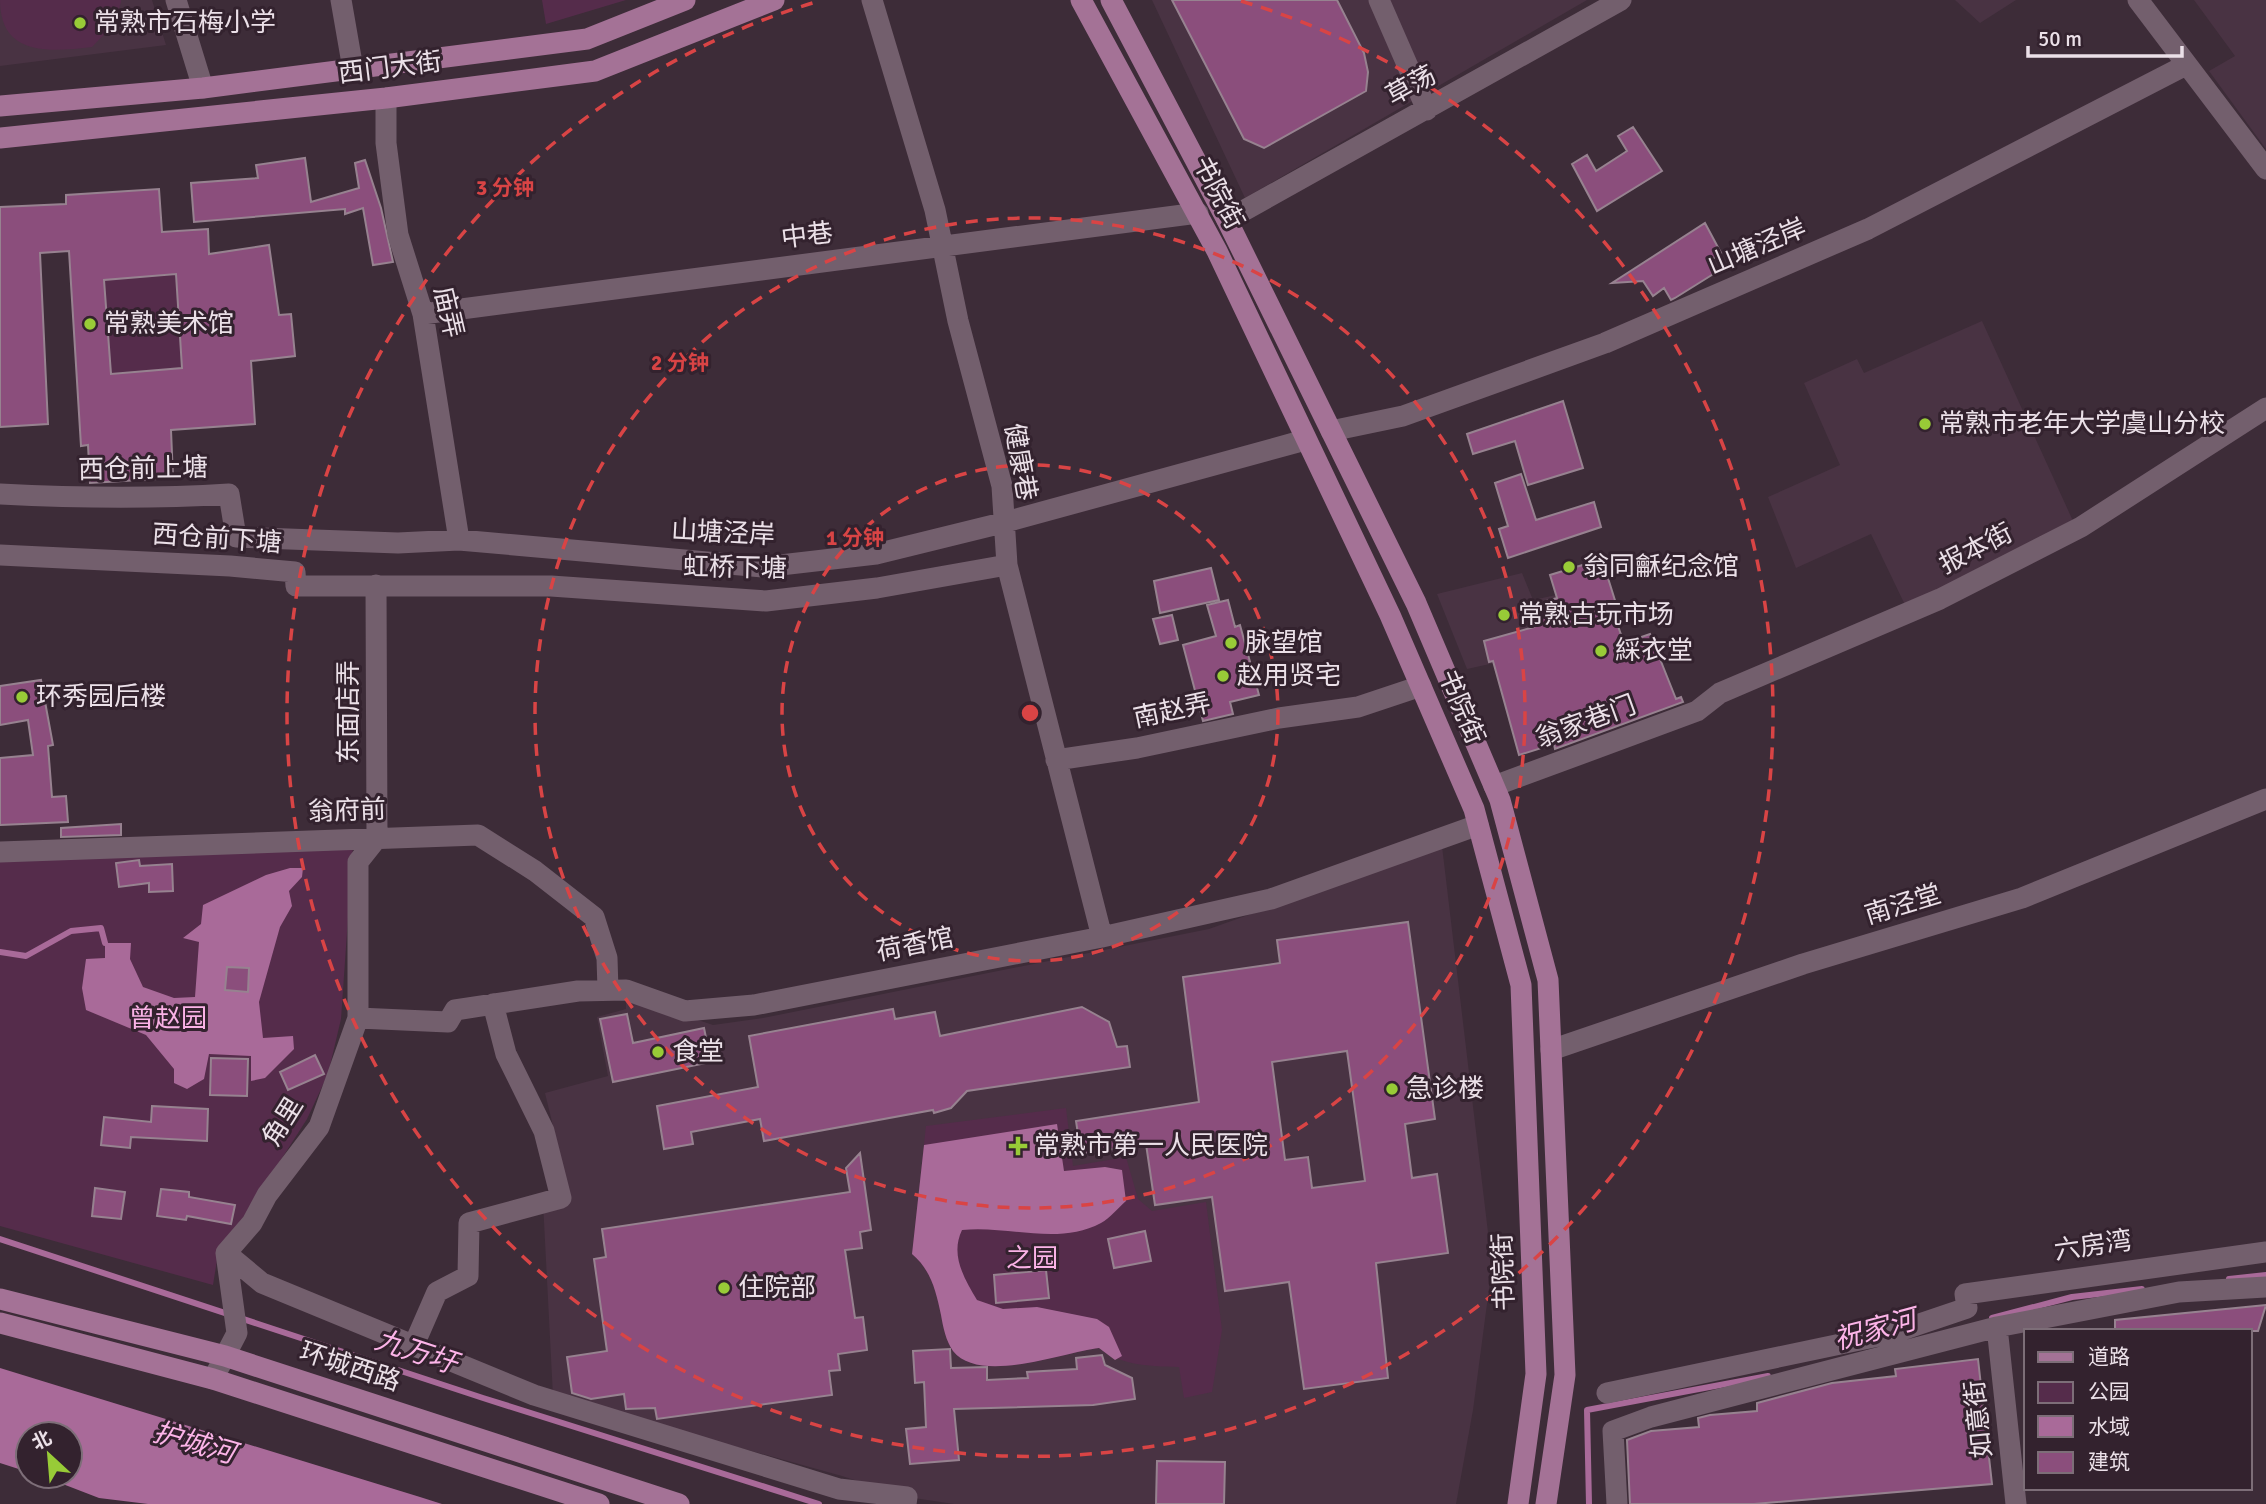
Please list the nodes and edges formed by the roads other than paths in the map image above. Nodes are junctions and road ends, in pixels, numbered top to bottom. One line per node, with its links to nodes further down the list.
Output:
1 (176, 0): 13 (street)
2 (341, 0): 12 (street)
3 (685, 0): 12 (main road, 西门大街)
4 (774, 0): 14 (main road, 西门大街)
5 (872, 0): 21 (street, 健康巷)
6 (1081, 0): 19 (main road, 书院街)
7 (1111, 0): 20 (main road, 书院街)
8 (1379, 0): 16 (street)
9 (1621, 0): 16 (street, 草荡)
10 (2138, 0): 11 (street)
11 (2186, 65): 18 (street); 24 (street, 山塘泾岸)
12 (353, 69): 13 (main road, 西门大街)
13 (203, 88): 15 (main road, 西门大街)
14 (386, 98): 17 (main road, 西门大街); 22 (street, 庙弄)
15 (0, 106)
16 (1427, 110): 20 (street, 草荡)
17 (0, 138)
18 (2266, 169)
19 (1198, 213): 21 (street, 中巷); 25 (main road, 书院街)
20 (1227, 219): 24 (main road, 书院街)
21 (943, 246): 22 (street, 中巷); 27 (street, 健康巷)
22 (423, 314): 29 (street, 庙弄)
23 (2266, 408): 36 (street, 报本街)
24 (1331, 431): 38 (main road, 书院街)
25 (1306, 440): 27 (street, 山塘泾岸); 35 (main road, 书院街)
26 (0, 494): 28 (street, 西仓前上塘)
27 (1002, 523): 29 (street, 山塘泾岸); 31 (street, 健康巷)
28 (236, 537): 29 (street); 32 (street)
29 (459, 540)
30 (0, 555): 32 (street, 西仓前下塘)
31 (1007, 565): 34 (street, 虹桥下塘); 37 (street, 健康巷)
32 (230, 566): 33 (street, 西仓前下塘)
33 (376, 585): 34 (street, 西仓前下塘); 41 (street, 东面店弄)
34 (459, 585)
35 (1421, 686): 37 (street, 南赵弄); 40 (main road, 书院街)
36 (1698, 711): 38 (street, 翁家巷门)
37 (1056, 760): 43 (street, 健康巷)
38 (1494, 786): 47 (main road, 书院街)
39 (2266, 799): 47 (street, 南泾堂)
40 (1478, 825): 43 (street, 荷香馆); 63 (main road, 书院街)
41 (377, 838): 42 (street, 翁府前); 44 (street, 翁府前); 46 (street, 角里)
42 (0, 852)
43 (1102, 937): 44 (street, 荷香馆)
44 (608, 990): 45 (street, 荷香馆)
45 (493, 1004): 46 (street, 荷香馆); 56 (street)
46 (358, 1018): 49 (street, 角里)
47 (1551, 1050): 64 (main road, 书院街)
48 (2266, 1252): 52 (street, 六房湾)
49 (226, 1253): 56 (street); 57 (street)
50 (2266, 1287): 54 (street)
51 (0, 1299): 57 (main road, 环城西路)
52 (1945, 1315): 55 (street); 59 (street)
53 (0, 1323): 58 (main road, 环城西路)
54 (1997, 1327): 55 (street); 66 (street, 如意街)
55 (1956, 1336): 65 (street)
56 (413, 1347): 60 (street)
57 (225, 1356): 58 (street); 62 (main road, 环城西路)
58 (213, 1379): 61 (main road, 环城西路)
59 (1607, 1393)
60 (906, 1501)
61 (599, 1504)
62 (679, 1504)
63 (1518, 1504)
64 (1546, 1504)
65 (1617, 1504)
66 (2016, 1504)

